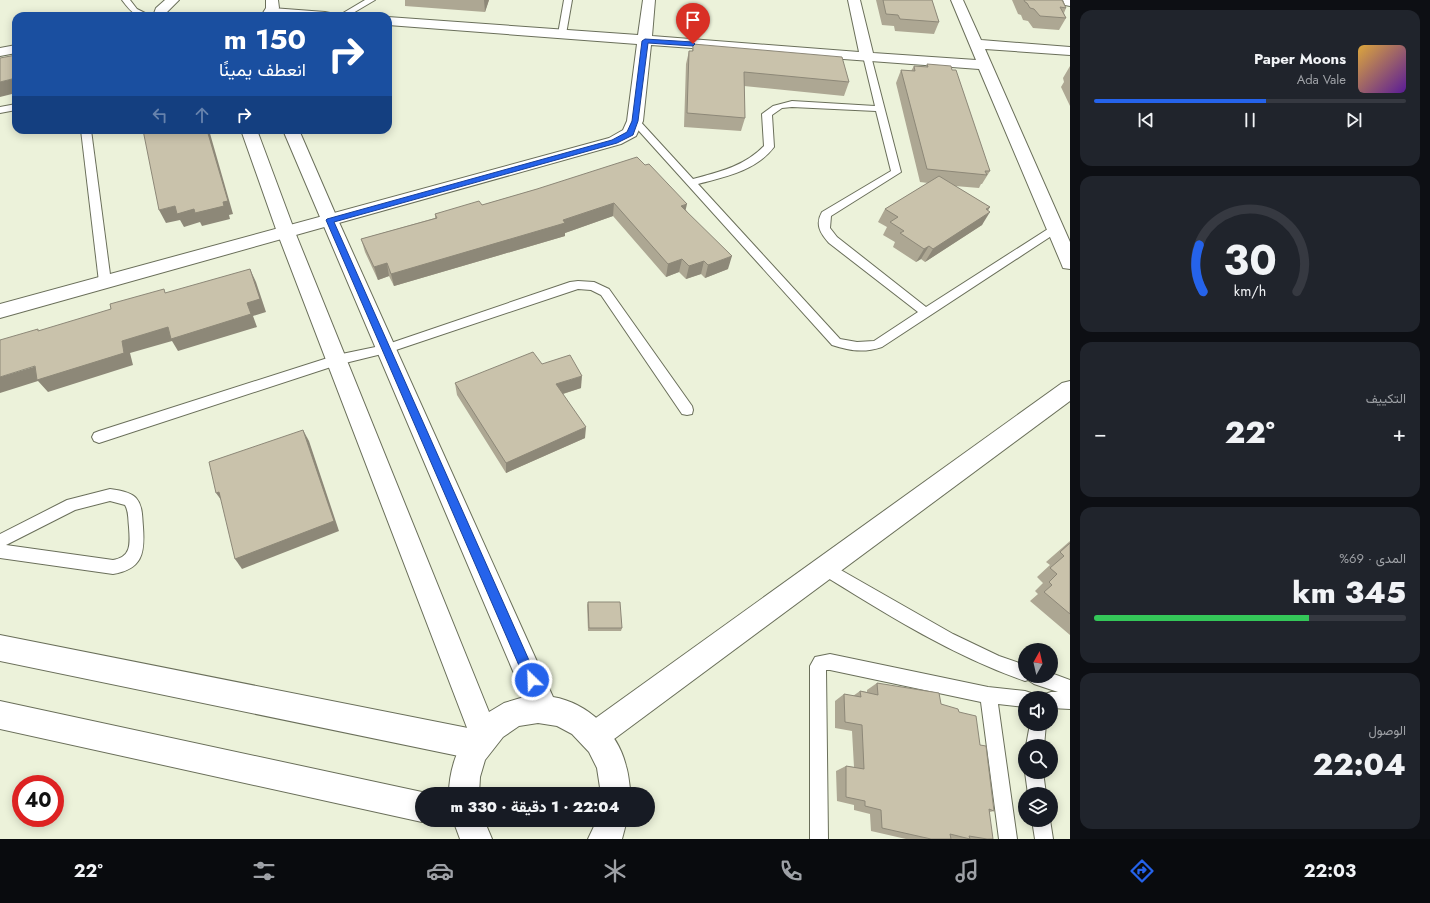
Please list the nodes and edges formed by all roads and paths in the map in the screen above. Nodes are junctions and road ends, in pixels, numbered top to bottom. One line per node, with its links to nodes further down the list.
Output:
1 (126, 0): 9 (lane)
2 (174, 0): 10 (street)
3 (371, 0): 12 (lane)
4 (568, 0): 14 (lane)
5 (649, 0): 15 (street)
6 (854, 0): 20 (street)
7 (957, 0): 16 (street)
8 (270, 9): 11 (street)
9 (137, 12)
10 (161, 12)
11 (294, 12)
12 (349, 12)
13 (392, 21): 14 (street)
14 (562, 34): 15 (street)
15 (645, 41): 20 (street); 25 (street)
16 (975, 44): 18 (street); 21 (street)
17 (12, 50): 19 (street)
18 (1070, 51)
19 (0, 52)
20 (867, 56): 21 (street); 23 (lane)
21 (984, 65): 31 (street)
22 (12, 108): 24 (lane)
23 (881, 109): 29 (lane); 36 (lane)
24 (0, 110)
25 (635, 121): 29 (lane); 30 (street)
26 (86, 134): 34 (lane)
27 (250, 134): 32 (street)
28 (293, 134): 30 (street)
29 (691, 183): 36 (lane)
30 (329, 220): 32 (street); 37 (street)
31 (1055, 228): 33 (street); 36 (lane)
32 (286, 232): 34 (street); 38 (street)
33 (1070, 263)
34 (105, 282): 35 (street)
35 (0, 311)
36 (925, 312)
37 (386, 348): 38 (lane); 40 (lane); 53 (street)
38 (337, 360): 41 (lane); 56 (street)
39 (1070, 389): 44 (street)
40 (687, 410)
41 (99, 437)
42 (0, 541): 43 (lane)
43 (0, 551)
44 (825, 568): 46 (lane); 55 (street)
45 (0, 648): 56 (street)
46 (1018, 671)
47 (1055, 683): 48 (lane)
48 (1070, 688)
49 (988, 695): 50 (lane); 65 (lane); 66 (lane)
50 (1018, 698)
51 (1058, 700): 52 (lane)
52 (1070, 701)
53 (544, 709): 55 (street); 56 (street)
54 (0, 716): 59 (street)
55 (596, 735): 58 (street)
56 (481, 740): 57 (street)
57 (463, 787)
58 (616, 787)
59 (415, 805)
60 (471, 827): 63 (street)
61 (610, 827): 64 (street)
62 (1042, 827): 67 (lane)
63 (476, 839)
64 (604, 839)
65 (819, 839)
66 (1008, 839)
67 (1044, 839)

